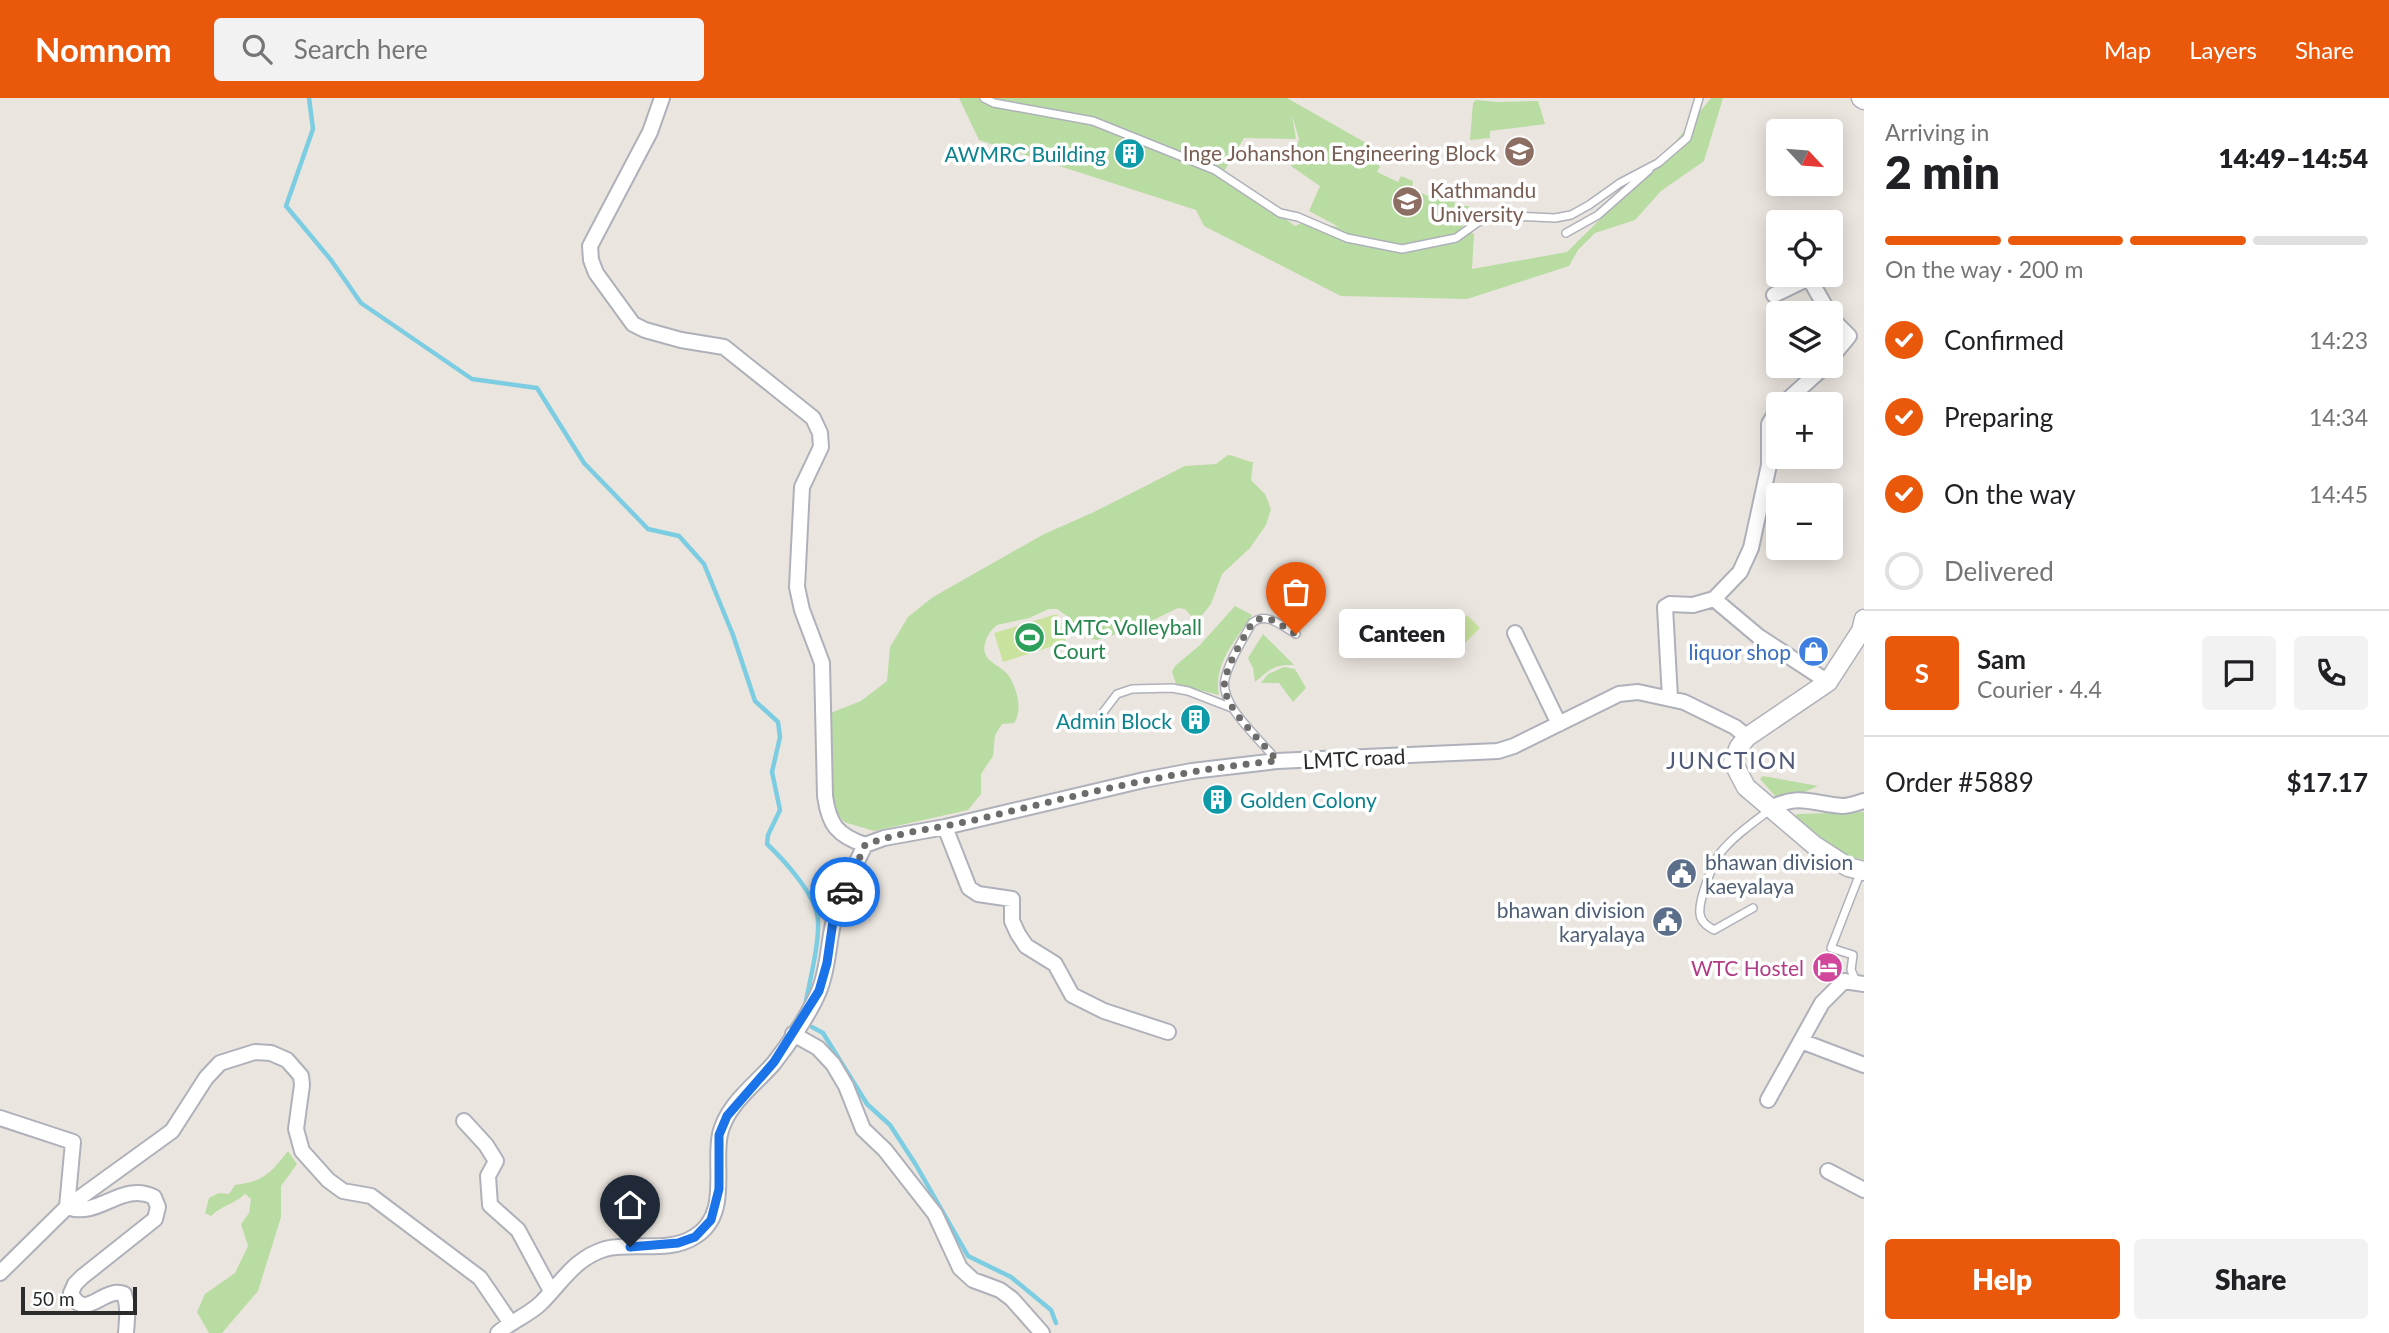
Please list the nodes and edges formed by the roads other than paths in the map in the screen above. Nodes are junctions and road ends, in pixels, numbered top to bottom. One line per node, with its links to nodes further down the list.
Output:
1 (662, 98): 27 (street)
2 (984, 98): 4 (lane)
3 (1699, 98): 4 (lane)
4 (1658, 163): 5 (lane)
5 (1566, 233)
6 (1774, 295): 7 (street)
7 (1822, 301)
8 (1843, 329): 9 (street)
9 (1843, 343)
10 (1812, 378): 11 (street)
11 (1796, 392)
12 (1768, 469): 13 (street)
13 (1714, 599): 17 (street); 18 (street)
14 (1864, 619): 17 (street)
15 (1515, 633): 21 (street)
16 (1296, 634): 19 (lane)
17 (1828, 682): 22 (street)
18 (1670, 698): 21 (street, LMTC road); 22 (street, LMTC road)
19 (1232, 708): 20 (lane); 23 (lane)
20 (1101, 715)
21 (1559, 724): 23 (street, LMTC road)
22 (1746, 737): 25 (street)
23 (1277, 761): 26 (street, LMTC road)
24 (1864, 801): 25 (street)
25 (1771, 808): 28 (street); 29 (lane)
26 (945, 827): 27 (street, LMTC road); 32 (street)
27 (865, 845): 31 (street)
28 (1862, 871): 30 (lane)
29 (1753, 908)
30 (1860, 983): 33 (street)
31 (795, 1031): 42 (street); 46 (street)
32 (1168, 1032)
33 (1801, 1041): 34 (street); 35 (street)
34 (1864, 1065)
35 (1768, 1100)
36 (0, 1118): 40 (street)
37 (464, 1121): 42 (street)
38 (1828, 1171): 39 (street)
39 (1864, 1190)
40 (67, 1207): 41 (street); 43 (street); 44 (street)
41 (0, 1273)
42 (551, 1291): 43 (street)
43 (510, 1322): 45 (street)
44 (125, 1333)
45 (498, 1333)
46 (1042, 1333)

